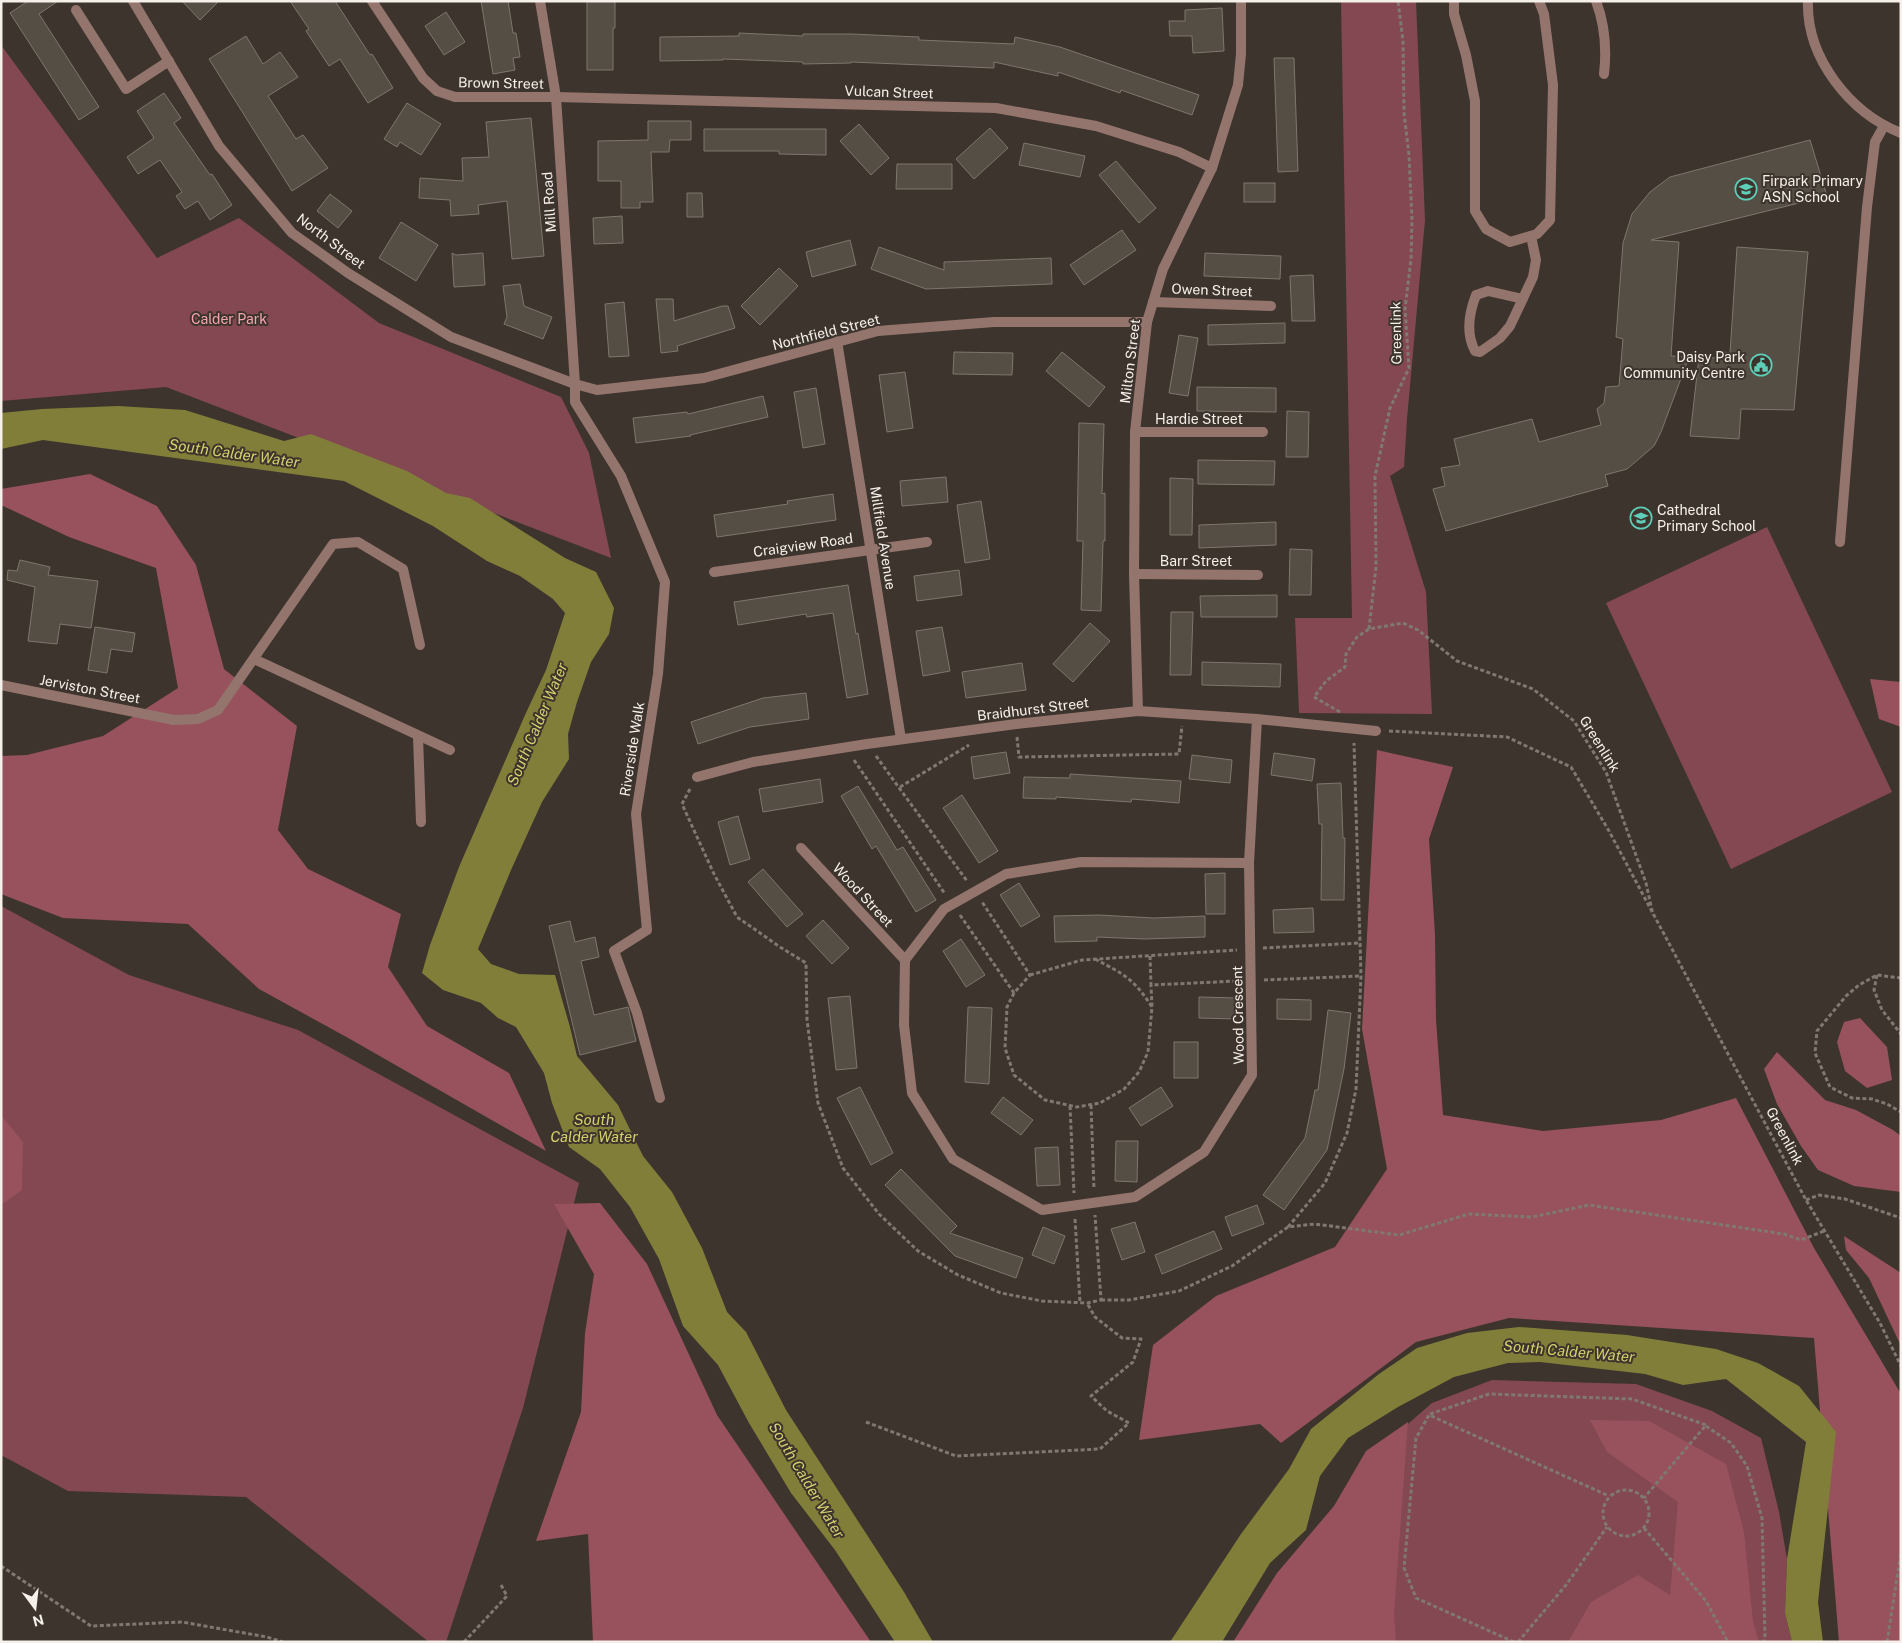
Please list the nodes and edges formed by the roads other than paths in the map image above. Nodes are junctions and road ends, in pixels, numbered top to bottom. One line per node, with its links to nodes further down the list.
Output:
1 (133, 1): 10 (street, North Street)
2 (372, 1): 12 (street, Brown Street)
3 (540, 1): 12 (street, Mill Road)
4 (1241, 1): 15 (street, Milton Street)
5 (1454, 1): 16 (street)
6 (1539, 1): 16 (street)
7 (1596, 1): 11 (street)
8 (1808, 1): 13 (street)
9 (76, 10): 10 (street)
10 (169, 61): 22 (street, North Street)
11 (1604, 74)
12 (556, 97): 15 (street, Vulcan Street); 22 (street, Mill Road)
13 (1884, 126): 14 (street); 27 (street)
14 (1901, 133)
15 (1212, 168): 18 (street, Milton Street)
16 (1531, 236): 17 (street)
17 (1523, 299): 17 (street)
18 (1153, 302): 19 (street, Owen Street); 20 (street, Milton Street)
19 (1271, 306)
20 (1147, 322): 21 (street, Northfield Street); 24 (street, Milton Street)
21 (837, 341): 22 (street, Northfield Street); 28 (street, Millfield Avenue)
22 (575, 384): 23 (street, Mill Road)
23 (575, 402): 46 (street, Riverside Walk)
24 (1135, 432): 25 (street, Hardie Street); 30 (street, Milton Street)
25 (1263, 432)
26 (927, 542): 28 (street, Craigview Road)
27 (1840, 542)
28 (871, 550): 29 (street, Craigview Road); 39 (street, Millfield Avenue)
29 (714, 572)
30 (1134, 574): 31 (street, Barr Street); 35 (street, Milton Street)
31 (1258, 575)
32 (420, 645): 33 (street, Jerviston Street)
33 (254, 659): 34 (street, Jerviston Street); 38 (street)
34 (1, 685)
35 (1138, 711): 36 (street, Braidhurst Street); 39 (street, Braidhurst Street)
36 (1257, 719): 37 (street, Braidhurst Street); 44 (street, Wood Crescent)
37 (1376, 731)
38 (418, 736): 40 (street); 42 (street)
39 (901, 739): 41 (street, Braidhurst Street)
40 (450, 750)
41 (697, 777)
42 (421, 822)
43 (801, 848): 45 (street, Wood Street)
44 (1249, 863): 45 (street); 45 (street, Wood Crescent)
45 (905, 960)
46 (660, 1098)

